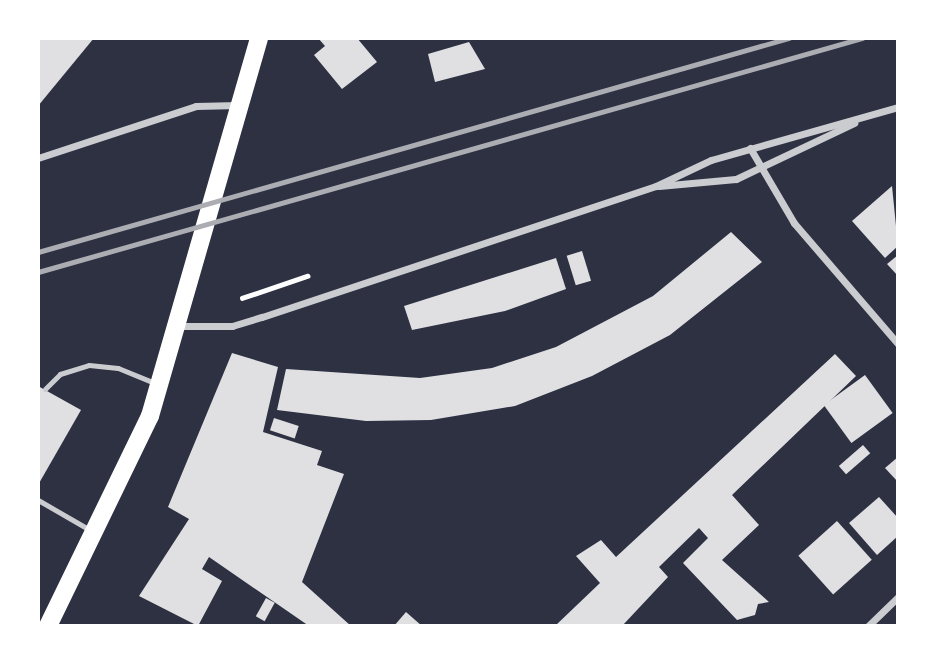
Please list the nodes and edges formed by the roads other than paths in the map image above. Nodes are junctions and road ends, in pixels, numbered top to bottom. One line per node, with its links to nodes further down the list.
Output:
1 (259, 38): 2 (main road)
2 (238, 105): 6 (street); 9 (main road)
3 (898, 107): 4 (street)
4 (858, 120): 5 (street); 7 (street)
5 (750, 148): 7 (street); 8 (street)
6 (38, 158)
7 (761, 171): 8 (street); 10 (street)
8 (656, 186): 9 (street)
9 (180, 326): 11 (main road)
10 (898, 344)
11 (160, 385): 12 (lane); 14 (main road)
12 (45, 389)
13 (38, 500): 14 (lane)
14 (97, 533): 16 (main road)
15 (898, 597): 17 (street)
16 (48, 625)
17 (868, 625)

